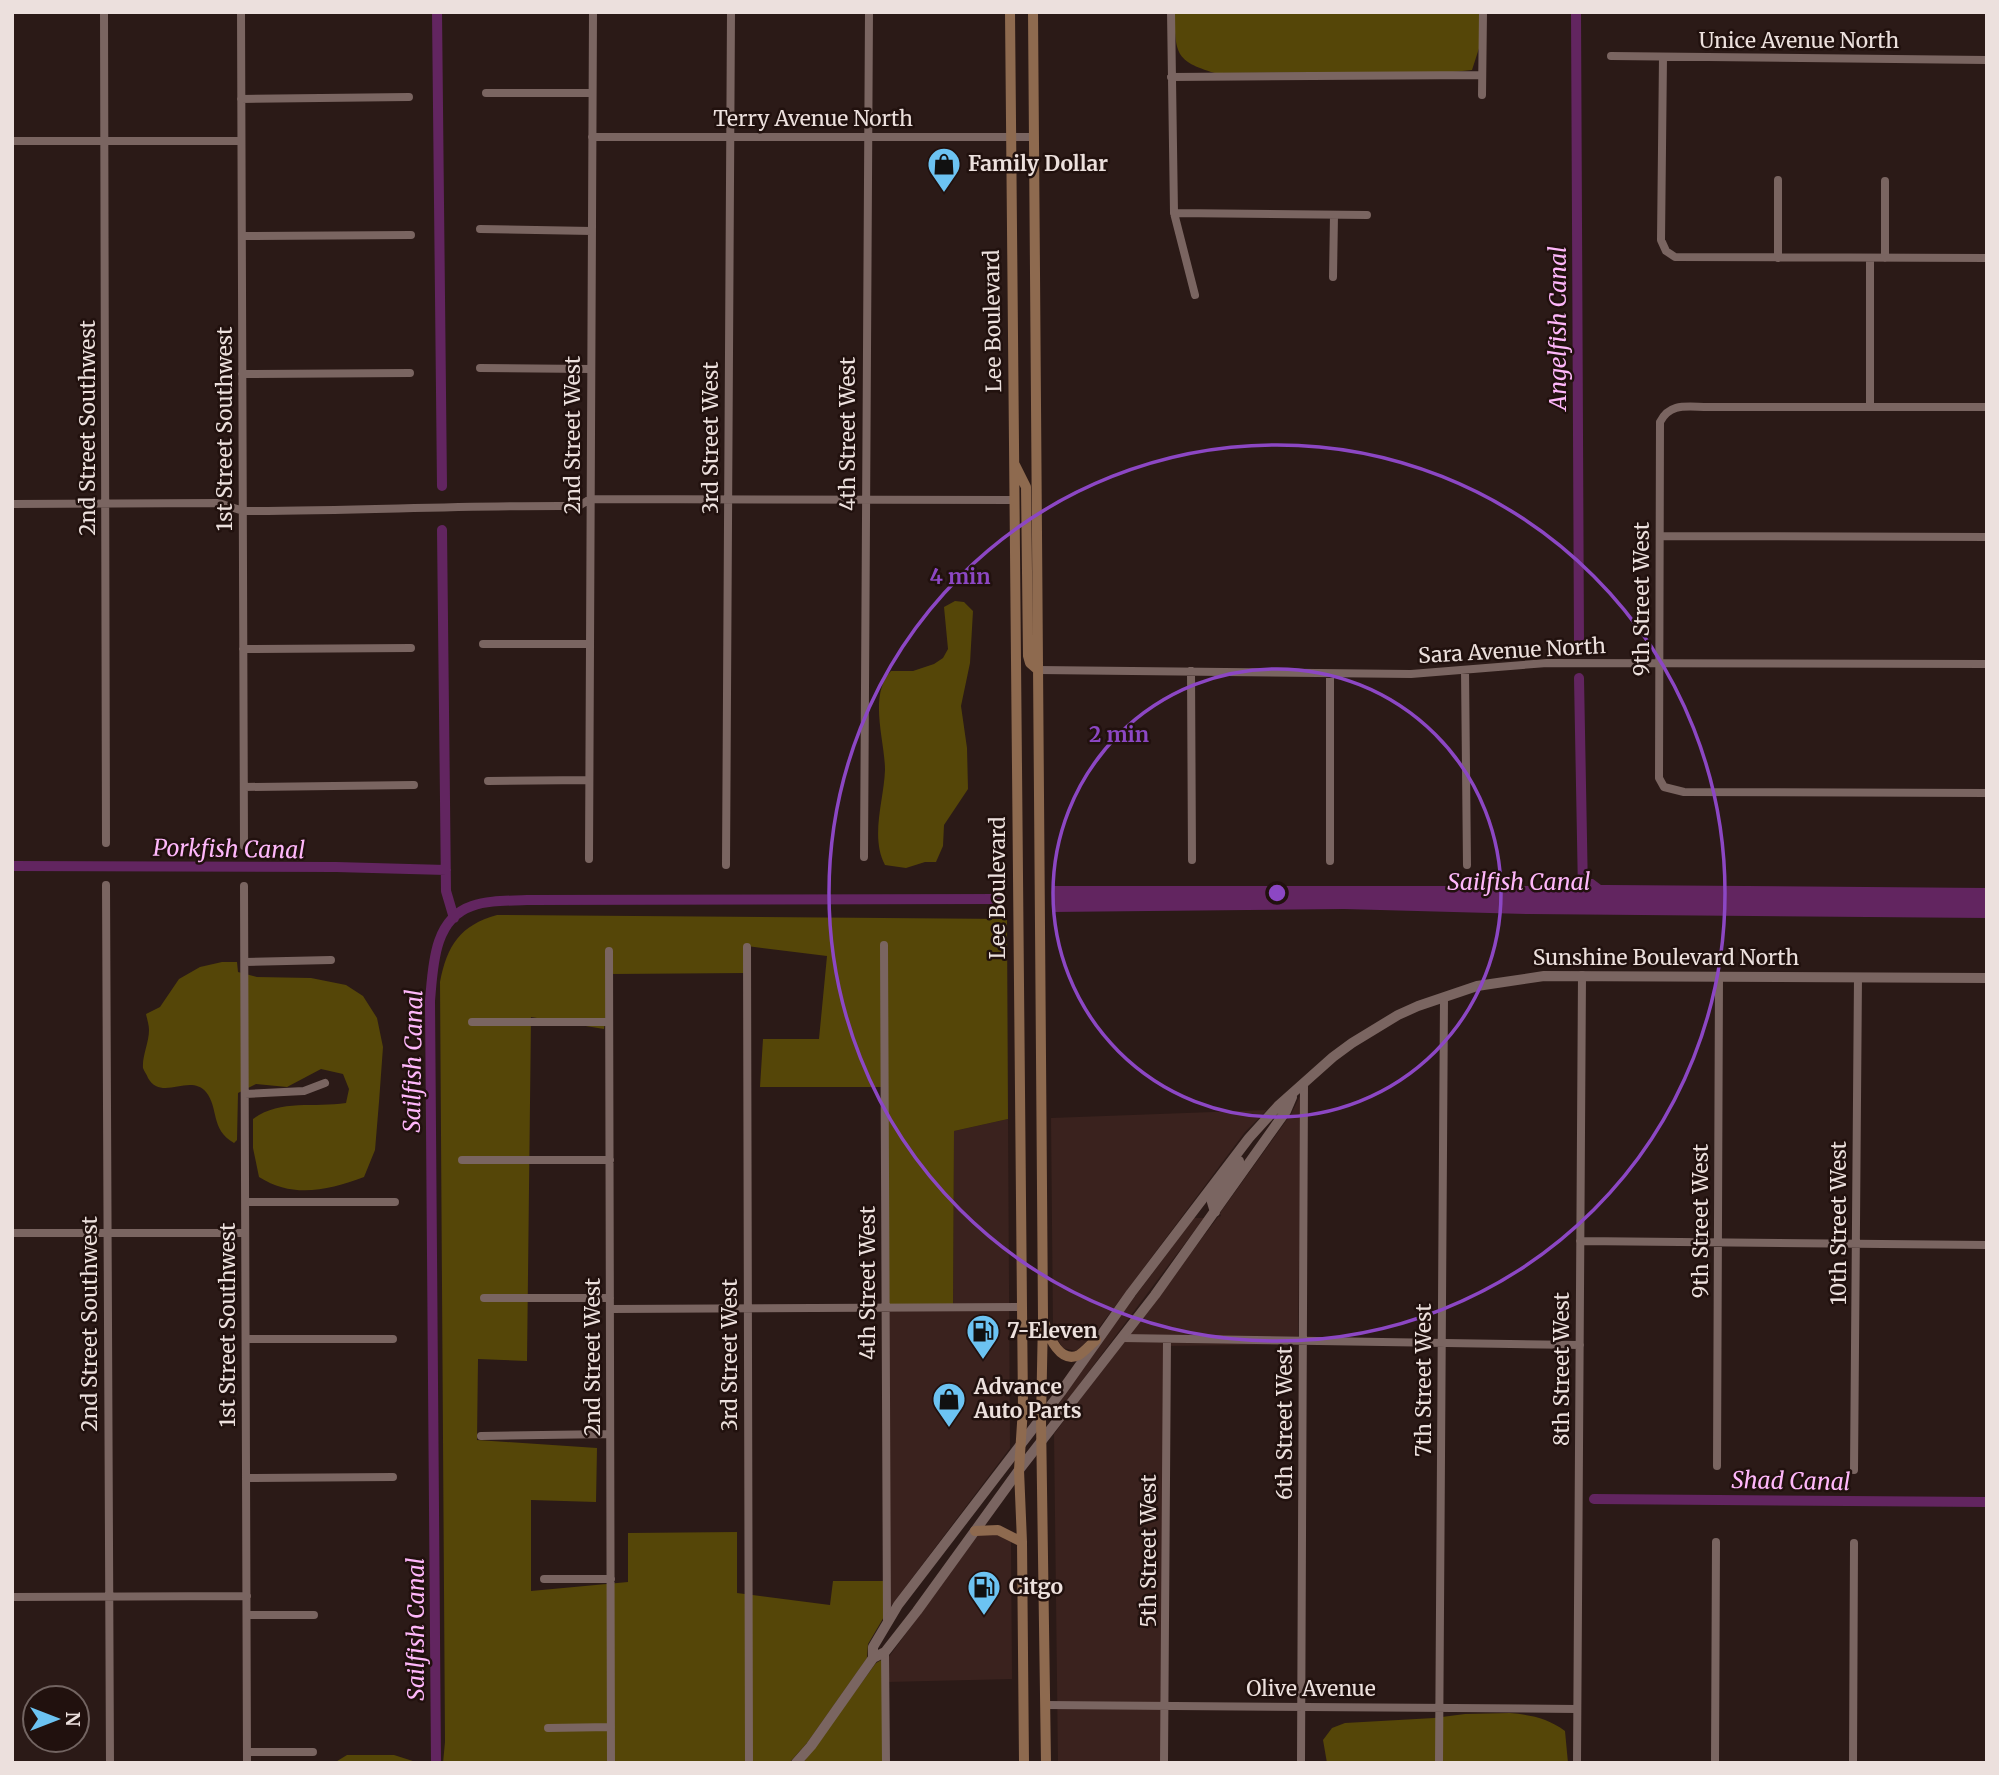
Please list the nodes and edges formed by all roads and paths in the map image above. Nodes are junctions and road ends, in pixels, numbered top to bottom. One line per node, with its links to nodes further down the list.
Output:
1 (104, 12): 26 (street, 2nd Street Southwest)
2 (241, 12): 19 (street, 1st Street Southwest)
3 (593, 12): 16 (street, 2nd Street West)
4 (731, 12): 21 (street, 3rd Street West)
5 (869, 12): 22 (street, 4th Street West)
6 (1010, 12): 23 (main road, Lee Boulevard)
7 (1033, 12): 24 (main road, Lee Boulevard)
8 (1171, 12): 14 (street)
9 (1482, 12): 13 (street)
10 (1611, 57): 11 (street, Unice Avenue North)
11 (1663, 57): 12 (street, Unice Avenue North); 37 (street)
12 (1987, 60)
13 (1482, 75): 14 (street); 17 (street)
14 (1171, 77): 30 (street)
15 (486, 93): 16 (street)
16 (592, 93): 20 (street, 2nd Street West)
17 (1482, 95)
18 (410, 97): 19 (street)
19 (242, 99): 27 (street, 1st Street Southwest)
20 (592, 136): 21 (street, Terry Avenue North); 34 (street, 2nd Street West)
21 (730, 136): 22 (street, Terry Avenue North); 51 (street, 3rd Street West)
22 (868, 137): 23 (street, Terry Avenue North); 52 (street, 4th Street West)
23 (1011, 137): 24 (street, Terry Avenue North); 49 (main road, Lee Boulevard)
24 (1034, 137): 65 (main road, Lee Boulevard)
25 (12, 141): 26 (street)
26 (104, 141): 27 (street); 54 (street, 2nd Street Southwest)
27 (242, 141): 36 (street, 1st Street Southwest)
28 (1778, 180): 37 (street)
29 (1885, 181): 38 (street)
30 (1174, 214): 31 (street); 42 (street)
31 (1334, 215): 32 (street); 41 (street)
32 (1367, 215)
33 (480, 229): 34 (street)
34 (592, 231): 44 (street, 2nd Street West)
35 (411, 235): 36 (street)
36 (242, 236): 46 (street, 1st Street Southwest)
37 (1778, 258): 40 (street)
38 (1885, 258): 39 (street); 40 (street)
39 (1987, 258)
40 (1870, 259): 47 (street)
41 (1333, 277)
42 (1195, 295)
43 (480, 368): 44 (street)
44 (591, 369): 50 (street, 2nd Street West)
45 (410, 373): 46 (street)
46 (242, 374): 56 (street, 1st Street Southwest)
47 (1870, 407): 48 (street); 57 (street, 9th Street West)
48 (1987, 407)
49 (1014, 462): 53 (main road, Lee Boulevard); 65 (main road)
50 (590, 499): 51 (street); 56 (street); 60 (street, 2nd Street West)
51 (728, 499): 52 (street); 81 (street, 3rd Street West)
52 (866, 500): 53 (street); 76 (street, 4th Street West)
53 (1014, 500): 116 (main road, Lee Boulevard)
54 (105, 503): 55 (street); 56 (street); 74 (street, 2nd Street Southwest)
55 (12, 504)
56 (243, 511): 62 (street, 1st Street Southwest)
57 (1660, 536): 58 (street); 63 (street, 9th Street West)
58 (1987, 537)
59 (484, 643): 60 (street)
60 (589, 644): 69 (street, 2nd Street West)
61 (411, 648): 62 (street)
62 (243, 649): 72 (street, 1st Street Southwest)
63 (1660, 664): 64 (street, Sara Avenue North); 66 (street, Sara Avenue North); 73 (street, 9th Street West)
64 (1987, 664)
65 (1038, 670): 67 (street, Sara Avenue North); 120 (main road, Lee Boulevard)
66 (1465, 670): 68 (street, Sara Avenue North); 80 (street)
67 (1191, 671): 68 (street, Sara Avenue North); 78 (street)
68 (1329, 674): 79 (street)
69 (589, 780): 70 (street); 77 (street, 2nd Street West)
70 (488, 781)
71 (414, 785): 72 (street)
72 (244, 787): 75 (street, 1st Street Southwest)
73 (1987, 793)
74 (106, 844)
75 (244, 846)
76 (864, 857)
77 (589, 859)
78 (1192, 860)
79 (1330, 861)
80 (1467, 864)
81 (726, 865)
82 (106, 885): 108 (street, 2nd Street Southwest)
83 (244, 886): 88 (street, 1st Street Southwest)
84 (884, 945): 118 (street, 4th Street West)
85 (747, 947): 117 (street, 3rd Street West)
86 (609, 951): 95 (street, 2nd Street West)
87 (331, 960): 88 (street)
88 (245, 962): 98 (street, 1st Street Southwest)
89 (1582, 975): 90 (street, Sunshine Boulevard North); 93 (street, Sunshine Boulevard North); 110 (street, 8th Street West)
90 (1719, 976): 91 (street, Sunshine Boulevard North); 111 (street, 9th Street West)
91 (1858, 977): 92 (street, Sunshine Boulevard North); 112 (street, 10th Street West)
92 (1987, 978)
93 (1444, 997): 97 (street, Sunshine Boulevard North); 127 (street, 7th Street West)
94 (471, 1022): 95 (street)
95 (609, 1022): 102 (street, 2nd Street West)
96 (326, 1083): 98 (street)
97 (1304, 1083): 99 (street, Sunshine Boulevard North); 126 (street, 6th Street West)
98 (245, 1094): 103 (street, 1st Street Southwest)
99 (1294, 1094): 100 (street, Sunshine Boulevard North); 105 (street, Sunshine Boulevard North)
100 (1249, 1138): 105 (street); 106 (street, Sunshine Boulevard North)
101 (462, 1160): 102 (street)
102 (610, 1160): 115 (street, 2nd Street West)
103 (245, 1202): 104 (street); 109 (street, 1st Street Southwest)
104 (395, 1202)
105 (1214, 1212): 106 (street); 121 (street, Sunshine Boulevard North)
106 (1192, 1214): 125 (street, Sunshine Boulevard North)
107 (12, 1233): 108 (street)
108 (108, 1233): 109 (street); 146 (street, 2nd Street Southwest)
109 (245, 1233): 122 (street, 1st Street Southwest)
110 (1580, 1241): 111 (street); 128 (street, 8th Street West)
111 (1718, 1244): 112 (street); 134 (street, 9th Street West)
112 (1856, 1245): 113 (street); 136 (street, 10th Street West)
113 (1987, 1245)
114 (484, 1298): 115 (street)
115 (610, 1298): 119 (street, 2nd Street West)
116 (1022, 1307): 118 (street); 133 (main road, Lee Boulevard)
117 (747, 1308): 118 (street); 119 (street); 165 (street, 3rd Street West)
118 (886, 1308): 150 (street, 4th Street West)
119 (611, 1309): 130 (street, 2nd Street West)
120 (1042, 1318): 125 (main road); 129 (main road, Lee Boulevard)
121 (1122, 1338): 124 (street); 132 (street, Sunshine Boulevard North)
122 (246, 1339): 123 (street); 138 (street, 1st Street Southwest)
123 (393, 1339)
124 (1167, 1339): 126 (street); 154 (street, 5th Street West)
125 (1096, 1340): 129 (street, Sunshine Boulevard North)
126 (1303, 1341): 127 (street); 155 (street, 6th Street West)
127 (1442, 1343): 128 (street); 156 (street, 7th Street West)
128 (1580, 1345): 157 (street, 8th Street West)
129 (1041, 1419): 132 (main road, Lee Boulevard); 133 (street, Sunshine Boulevard North)
130 (610, 1434): 131 (street); 144 (street, 2nd Street West)
131 (481, 1436)
132 (1041, 1442): 135 (street, Sunshine Boulevard North); 153 (main road, Lee Boulevard)
133 (1019, 1445): 135 (main road, Lee Boulevard); 150 (street, Sunshine Boulevard North)
134 (1717, 1466)
135 (1019, 1470): 139 (street, Sunshine Boulevard North); 140 (main road, Lee Boulevard)
136 (1854, 1470)
137 (393, 1477): 138 (street)
138 (246, 1478): 145 (street, 1st Street Southwest)
139 (975, 1531): 140 (main road); 151 (street, Sunshine Boulevard North)
140 (1022, 1542): 168 (main road, Lee Boulevard)
141 (1716, 1542): 174 (street)
142 (1854, 1543): 175 (street)
143 (544, 1578): 144 (street)
144 (611, 1579): 158 (street, 2nd Street West)
145 (247, 1595): 146 (street); 148 (street, 1st Street Southwest)
146 (109, 1596): 147 (street); 162 (street, 2nd Street Southwest)
147 (12, 1597)
148 (247, 1615): 149 (street); 160 (street, 1st Street Southwest)
149 (314, 1615)
150 (887, 1622): 152 (street, Sunshine Boulevard North)
151 (886, 1653): 152 (street); 167 (street)
152 (873, 1658): 166 (street, Sunshine Boulevard North)
153 (1045, 1705): 154 (street, Olive Avenue); 169 (main road, Lee Boulevard)
154 (1164, 1706): 155 (street, Olive Avenue); 170 (street, 5th Street West)
155 (1302, 1707): 156 (street, Olive Avenue); 171 (street, 6th Street West)
156 (1440, 1708): 157 (street, Olive Avenue); 172 (street, 7th Street West)
157 (1577, 1709): 173 (street, 8th Street West)
158 (611, 1727): 159 (street); 164 (street, 2nd Street West)
159 (548, 1728)
160 (247, 1752): 161 (street); 163 (street, 1st Street Southwest)
161 (313, 1752)
162 (110, 1763)
163 (247, 1763)
164 (611, 1763)
165 (749, 1763)
166 (796, 1763)
167 (886, 1763)
168 (1024, 1763)
169 (1046, 1763)
170 (1164, 1763)
171 (1301, 1763)
172 (1439, 1763)
173 (1577, 1763)
174 (1715, 1763)
175 (1853, 1763)

